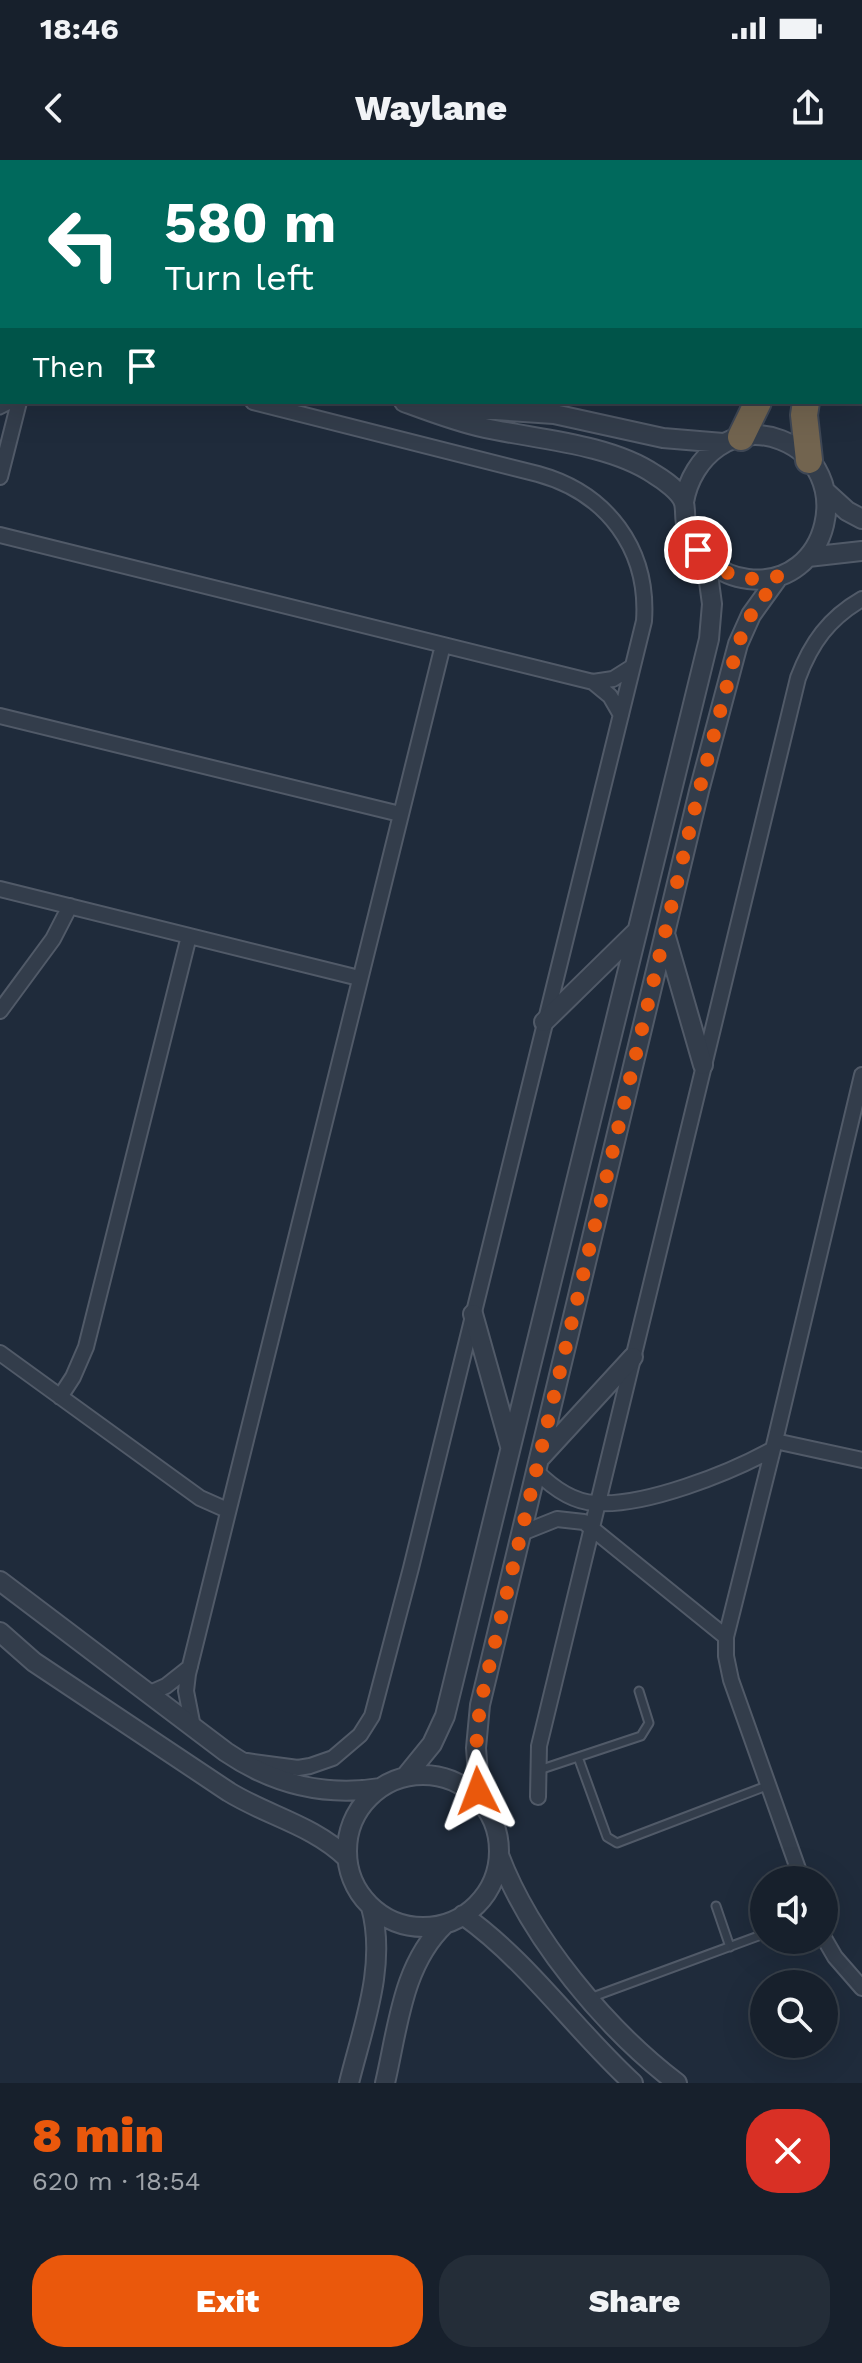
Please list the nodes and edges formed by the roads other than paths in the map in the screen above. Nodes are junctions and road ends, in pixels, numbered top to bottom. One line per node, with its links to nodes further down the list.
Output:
1 (17, 404): 9 (street)
2 (261, 404): 20 (street)
3 (411, 404): 11 (street)
4 (422, 404): 7 (street)
5 (757, 404): 7 (highway)
6 (806, 404): 8 (highway)
7 (732, 440): 8 (street); 11 (street)
8 (809, 460): 10 (street)
9 (0, 477)
10 (825, 491): 12 (street); 15 (street)
11 (684, 502): 16 (street)
12 (862, 519)
13 (0, 535): 19 (street)
14 (862, 551): 15 (street)
15 (808, 557): 17 (street)
16 (706, 559): 17 (street); 27 (street)
17 (779, 576): 28 (street)
18 (862, 599): 33 (street)
19 (443, 645): 21 (street); 24 (street)
20 (632, 667): 21 (street); 22 (street)
21 (593, 682): 22 (street)
22 (621, 715): 32 (street)
23 (0, 716): 24 (street)
24 (400, 814): 30 (street)
25 (0, 889): 26 (street)
26 (70, 906): 29 (street); 31 (street)
27 (637, 931): 32 (street); 40 (street)
28 (665, 933): 33 (street); 42 (street)
29 (189, 936): 30 (street); 38 (street)
30 (359, 978): 44 (street)
31 (0, 1011)
32 (544, 1022): 35 (street)
33 (703, 1065): 37 (street)
34 (862, 1075): 39 (street)
35 (473, 1314): 40 (street); 55 (street)
36 (0, 1353): 38 (street)
37 (633, 1357): 42 (street); 43 (street)
38 (60, 1397): 44 (street)
39 (774, 1445): 41 (street); 43 (street); 49 (street)
40 (512, 1450): 57 (street)
41 (862, 1460)
42 (538, 1465): 43 (street); 46 (street)
43 (598, 1504): 45 (street)
44 (227, 1510): 50 (street)
45 (592, 1527): 46 (street); 49 (street); 56 (street)
46 (522, 1533): 61 (street)
47 (0, 1581): 52 (street)
48 (0, 1632): 63 (street)
49 (726, 1637): 58 (street)
50 (191, 1666): 52 (street); 53 (street)
51 (639, 1691): 54 (lane)
52 (148, 1694): 53 (street)
53 (193, 1727): 55 (street)
54 (578, 1757): 56 (lane); 58 (lane)
55 (237, 1760): 59 (street)
56 (537, 1771): 60 (street)
57 (406, 1776): 59 (street); 61 (street)
58 (769, 1785): 64 (street)
59 (380, 1788): 63 (street)
60 (538, 1797)
61 (480, 1800): 62 (street)
62 (499, 1855): 67 (street); 73 (street)
63 (347, 1858): 66 (street)
64 (797, 1866)
65 (716, 1906): 70 (lane)
66 (371, 1907): 68 (street); 74 (street)
67 (463, 1915): 68 (street); 76 (street)
68 (445, 1924): 75 (street)
69 (750, 1939): 70 (lane)
70 (730, 1947): 73 (lane)
71 (833, 1954): 72 (street)
72 (862, 1988)
73 (588, 1999): 77 (street)
74 (347, 2079)
75 (385, 2083)
76 (633, 2083)
77 (677, 2083)

